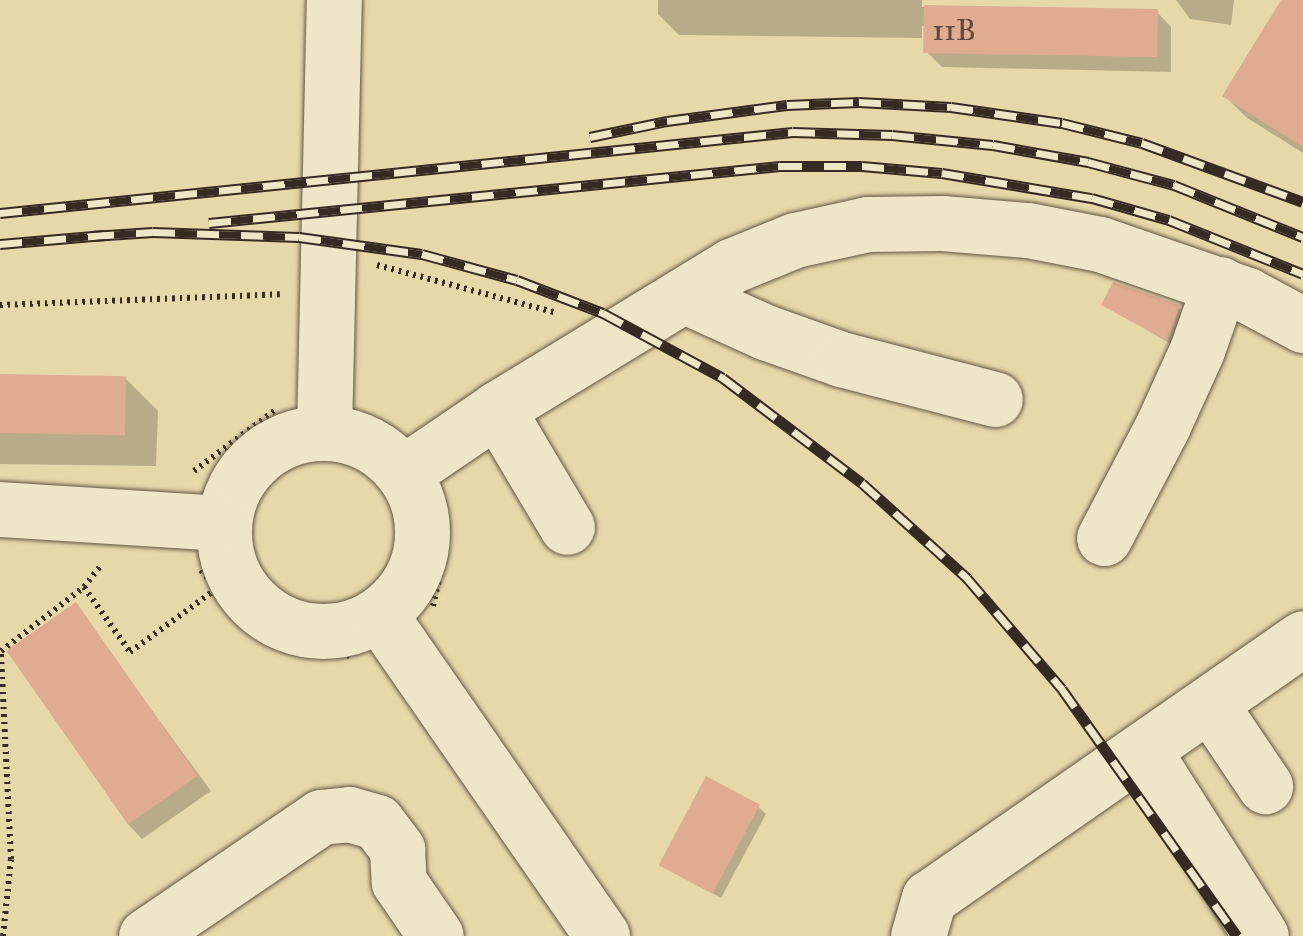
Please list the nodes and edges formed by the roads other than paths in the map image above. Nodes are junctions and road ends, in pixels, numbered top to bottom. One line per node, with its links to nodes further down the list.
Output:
1 (334, 0): 7 (lane)
2 (1220, 284): 3 (lane); 4 (lane); 11 (lane)
3 (685, 296): 5 (lane); 6 (lane)
4 (1303, 325)
5 (995, 400)
6 (497, 408): 8 (lane); 10 (lane)
7 (305, 416): 8 (lane); 12 (lane)
8 (403, 473): 13 (lane)
9 (0, 509): 12 (lane)
10 (568, 528)
11 (1104, 538)
12 (208, 543): 13 (lane)
13 (368, 636): 21 (lane)
14 (1303, 638): 15 (lane)
15 (1210, 704): 16 (lane); 17 (lane)
16 (1142, 750): 18 (lane); 22 (lane)
17 (1265, 786)
18 (912, 931)
19 (146, 936): 20 (lane)
20 (436, 936)
21 (602, 936)
22 (1261, 936)

